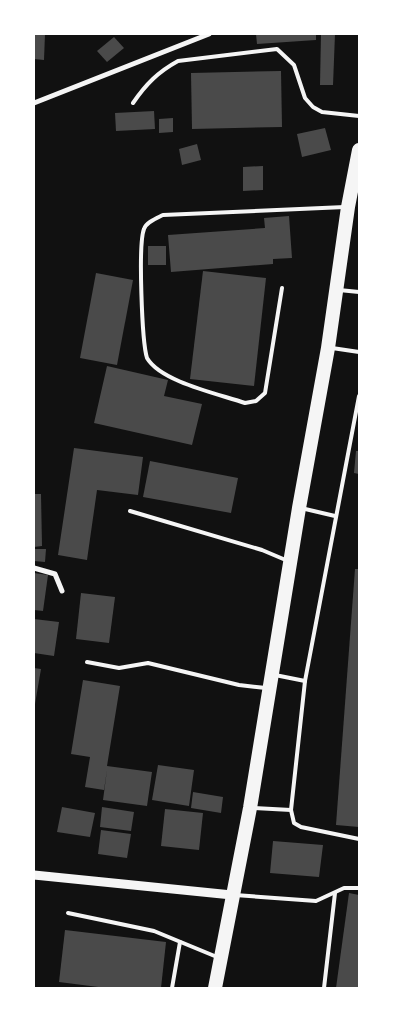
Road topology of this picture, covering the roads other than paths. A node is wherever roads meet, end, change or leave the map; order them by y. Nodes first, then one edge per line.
1 (209, 34) edge
2 (34, 103) edge
3 (133, 103) dead end
4 (359, 116) edge
5 (359, 150) edge
6 (351, 207) junction
7 (282, 288) dead end
8 (336, 290) junction
9 (359, 292) edge
10 (328, 348) junction
11 (359, 352) edge
12 (359, 396) edge
13 (299, 508) junction
14 (130, 511) dead end
15 (335, 516) junction
16 (290, 562) junction
17 (34, 568) edge
18 (62, 591) dead end
19 (87, 662) dead end
20 (272, 674) junction
21 (305, 681) junction
22 (268, 689) junction
23 (250, 808) junction
24 (291, 810) junction
25 (359, 839) edge
26 (34, 875) edge
27 (359, 888) edge
28 (335, 893) junction
29 (232, 895) junction
30 (68, 913) dead end
31 (180, 942) junction
32 (220, 958) junction
33 (172, 988) edge
34 (215, 988) edge
35 (324, 988) edge

1 - 2 street
3 - 4 lane
5 - 6 highway
6 - 7 lane
6 - 8 highway
8 - 9 lane
8 - 10 highway
10 - 11 lane
10 - 13 highway
12 - 15 lane
13 - 15 lane
13 - 16 highway
14 - 16 lane
15 - 21 lane
16 - 20 highway
17 - 18 street
19 - 22 lane
20 - 21 lane
20 - 22 highway
21 - 24 lane
22 - 23 highway
23 - 24 lane
23 - 29 highway
24 - 25 lane
26 - 29 street
27 - 28 lane
28 - 29 lane
28 - 35 lane
29 - 32 highway
30 - 31 lane
31 - 32 lane
31 - 33 lane
32 - 34 highway

